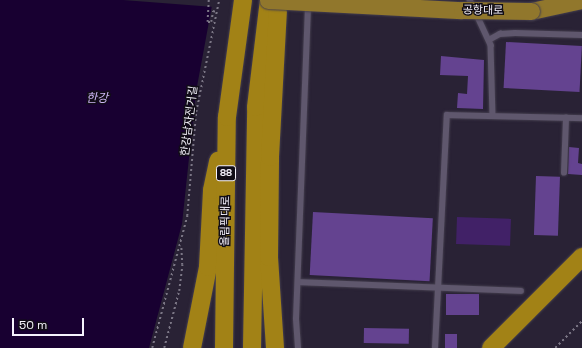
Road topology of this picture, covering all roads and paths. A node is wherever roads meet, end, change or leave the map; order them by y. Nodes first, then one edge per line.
1 (209, 0) edge
2 (219, 0) edge
3 (243, 0) edge
4 (268, 0) edge
5 (278, 0) edge
6 (308, 0) edge
7 (470, 0) edge
8 (582, 0) edge
9 (531, 11) junction
10 (582, 11) edge
11 (216, 12) junction
12 (582, 35) edge
13 (489, 40) junction
14 (493, 115) junction
15 (227, 117) junction
16 (566, 118) junction
17 (582, 118) edge
18 (564, 173) dead end
19 (181, 246) junction
20 (582, 257) edge
21 (269, 258) junction
22 (299, 282) junction
23 (437, 288) junction
24 (521, 290) dead end
25 (582, 321) edge
26 (152, 348) edge
27 (164, 348) edge
28 (192, 348) edge
29 (224, 348) edge
30 (252, 348) edge
31 (269, 348) edge
32 (275, 348) edge
33 (298, 348) edge
34 (435, 348) edge
35 (491, 348) edge
36 (555, 348) edge

1 - 11 path
2 - 11 path, 한강남자전거길
3 - 15 highway, 올림픽대로 / 88
4 - 9 main road, 공항대로, bridge
4 - 30 highway
5 - 21 highway
6 - 22 lane
7 - 13 lane
8 - 9 main road
9 - 10 main road
11 - 19 path, 한강남자전거길
12 - 13 lane
13 - 14 lane
14 - 16 lane
14 - 23 lane
15 - 28 highway
15 - 29 highway, 올림픽대로 / 88
16 - 17 lane
16 - 18 lane
19 - 26 path, 한강남자전거길
19 - 27 path, 한강남자전거길
20 - 35 highway
21 - 31 highway
21 - 32 highway
22 - 23 lane
22 - 33 lane
23 - 24 lane
23 - 34 lane
25 - 36 path

